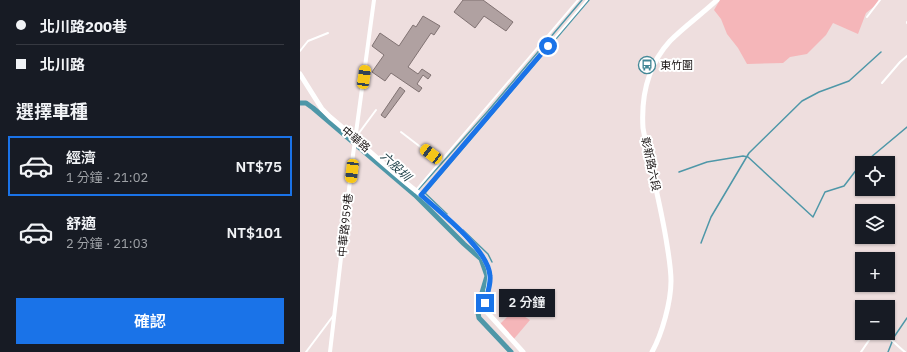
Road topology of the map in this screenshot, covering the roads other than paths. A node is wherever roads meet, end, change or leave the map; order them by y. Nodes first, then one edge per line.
1 (374, 0) edge
2 (578, 0) edge
3 (587, 0) edge
4 (717, 0) edge
5 (880, 0) edge
6 (867, 17) dead end
7 (328, 33) dead end
8 (300, 51) edge
9 (907, 56) edge
10 (300, 74) edge
11 (882, 83) dead end
12 (376, 110) dead end
13 (401, 132) dead end
14 (355, 138) junction
15 (440, 162) junction
16 (415, 190) junction
17 (421, 195) junction
18 (336, 312) junction
19 (869, 340) edge
20 (892, 340) edge
21 (306, 352) edge
22 (330, 352) edge
23 (523, 352) edge
24 (652, 352) edge
25 (861, 352) edge
26 (905, 352) edge

1 - 14 street, 中華路959巷
2 - 15 lane
3 - 17 lane
4 - 24 street, 彰新路六段
5 - 6 lane
7 - 8 lane
9 - 11 lane
10 - 14 street, 中華路
12 - 14 lane
13 - 15 lane
14 - 16 street, 中華路
14 - 18 street, 中華路959巷
15 - 16 lane
16 - 17 street, 中華路
17 - 23 street, 中華路
18 - 21 lane
18 - 22 street, 中華路959巷
19 - 25 lane
20 - 26 lane

